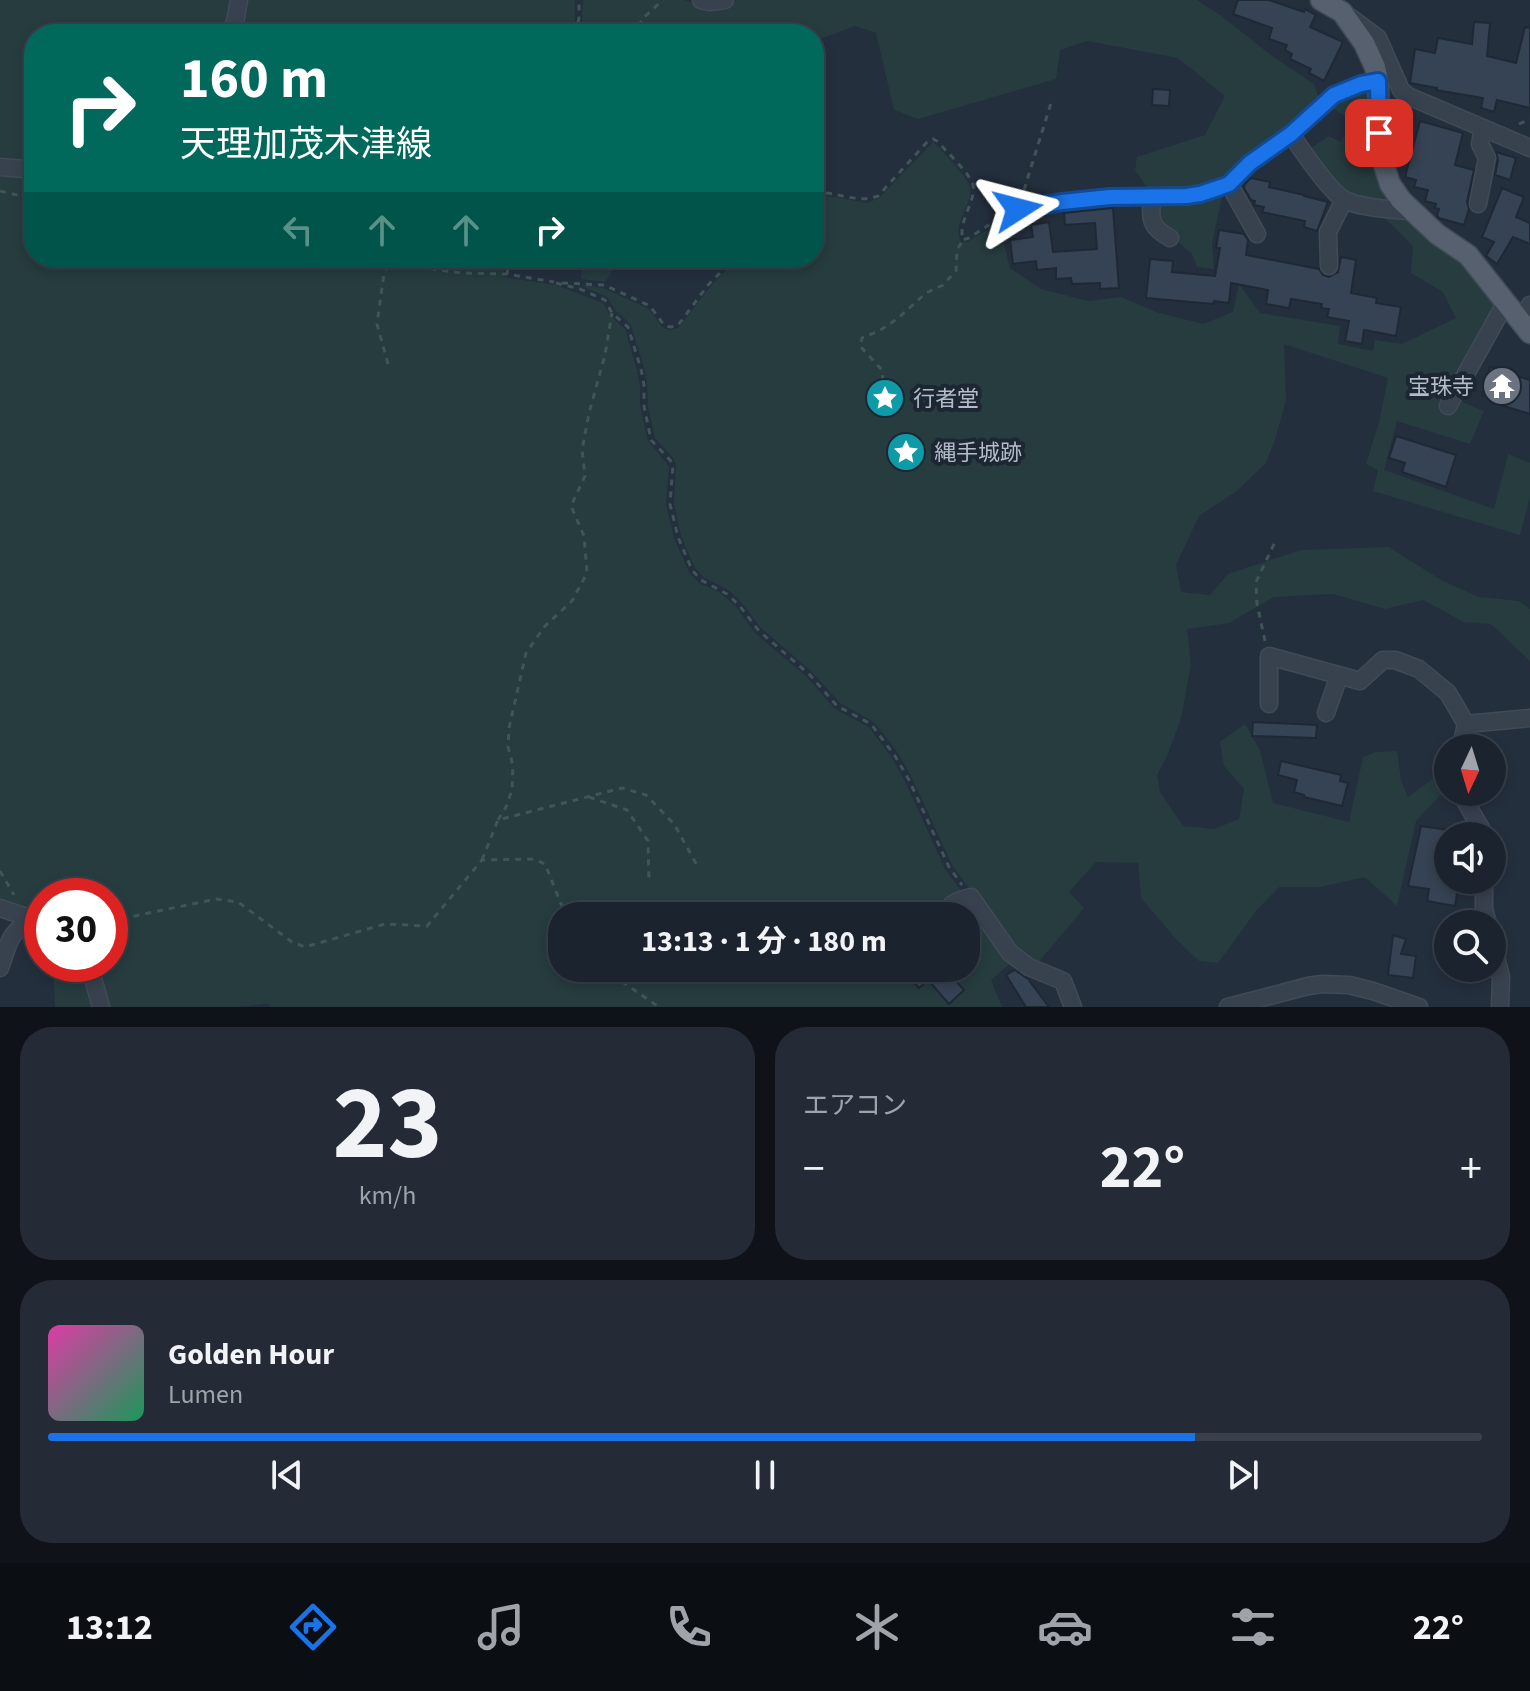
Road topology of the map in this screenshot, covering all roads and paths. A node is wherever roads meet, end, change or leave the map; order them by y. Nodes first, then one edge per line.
1 (239, 0) edge
2 (579, 0) edge
3 (663, 0) edge
4 (701, 0) edge
5 (725, 0) edge
6 (1321, 0) edge
7 (1342, 12) junction
8 (234, 24) edge
9 (578, 24) edge
10 (640, 24) edge
11 (1378, 81) junction
12 (1051, 103) dead end
13 (1483, 128) junction
14 (1291, 134) junction
15 (1530, 148) edge
16 (0, 167) edge
17 (24, 169) edge
18 (1229, 184) junction
19 (0, 191) edge
20 (824, 192) edge
21 (24, 197) edge
22 (1152, 198) junction
23 (1344, 200) junction
24 (1478, 204) dead end
25 (1018, 209) junction
26 (1413, 211) junction
27 (1257, 234) dead end
28 (1170, 238) dead end
29 (963, 240) junction
30 (1329, 266) dead end
31 (387, 268) edge
32 (426, 268) edge
33 (508, 268) edge
34 (725, 268) edge
35 (507, 274) junction
36 (556, 283) junction
37 (1506, 302) junction
38 (612, 313) junction
39 (1527, 320) edge
40 (388, 364) dead end
41 (884, 393) dead end
42 (1448, 406) dead end
43 (1275, 542) dead end
44 (1269, 656) junction
45 (1339, 676) junction
46 (1269, 704) dead end
47 (1326, 713) dead end
48 (1530, 718) edge
49 (1466, 724) junction
50 (1464, 734) edge
51 (585, 796) junction
52 (498, 820) junction
53 (482, 860) junction
54 (698, 867) dead end
55 (0, 871) edge
56 (649, 881) dead end
57 (971, 897) junction
58 (15, 898) dead end
59 (560, 902) edge
60 (954, 902) edge
61 (0, 908) edge
62 (128, 917) edge
63 (24, 918) edge
64 (24, 924) edge
65 (24, 927) edge
66 (0, 928) edge
67 (0, 968) edge
68 (94, 982) edge
69 (622, 982) edge
70 (1501, 982) edge
71 (101, 1007) edge
72 (659, 1007) edge
73 (1073, 1007) edge
74 (1228, 1007) edge
75 (1419, 1007) edge
76 (1500, 1007) edge

1 - 8 street
2 - 9 path
3 - 10 path
4 - 5 street
6 - 7 main road
7 - 11 main road
7 - 13 street
11 - 14 street
11 - 26 main road
12 - 25 path
13 - 15 street
13 - 24 street
14 - 18 street
14 - 23 street
16 - 17 street
18 - 22 street
18 - 27 street
19 - 21 path
20 - 29 path
22 - 25 street
22 - 28 street
23 - 26 street
23 - 30 street
25 - 29 path
26 - 37 main road
29 - 41 path
31 - 40 path
32 - 35 path
33 - 35 path
34 - 36 path
35 - 36 path
36 - 38 path
37 - 39 main road
37 - 42 street
38 - 52 path
38 - 57 path
43 - 44 path
44 - 45 street
44 - 46 street
45 - 47 street
45 - 49 street
48 - 49 street
49 - 50 street
51 - 52 path
51 - 54 path
51 - 56 path
52 - 53 path
53 - 59 path
53 - 62 path
55 - 58 path
57 - 60 street
57 - 73 street
61 - 63 street
64 - 66 street
65 - 67 street
68 - 71 street
69 - 72 path
70 - 76 street
74 - 75 street

